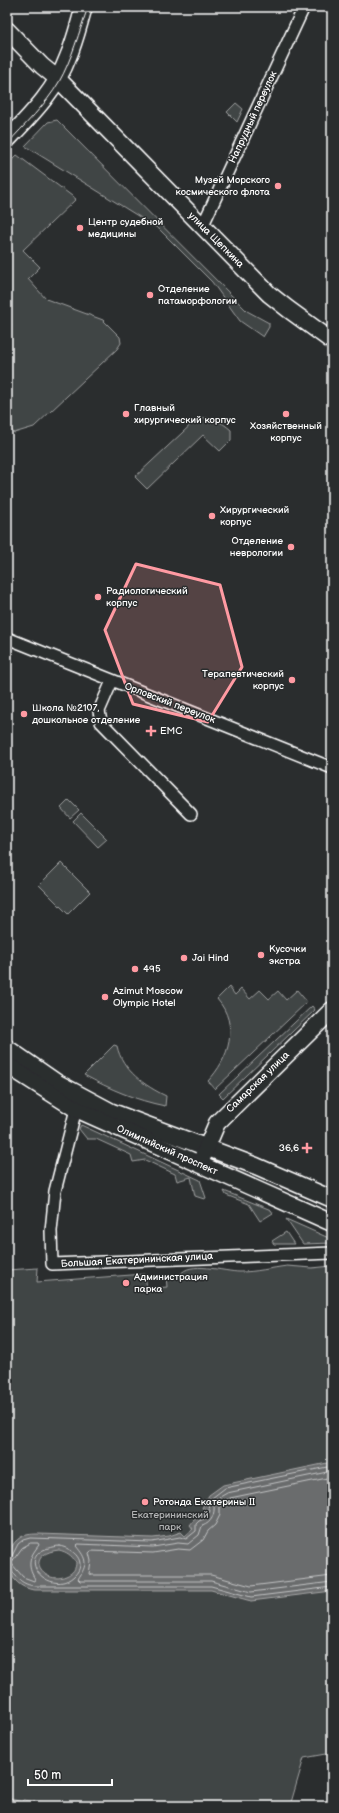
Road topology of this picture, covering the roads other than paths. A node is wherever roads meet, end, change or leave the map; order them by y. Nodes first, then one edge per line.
1 (84, 7) edge
2 (304, 7) edge
3 (7, 30) edge
4 (58, 78) junction
5 (7, 140) edge
6 (202, 226) junction
7 (332, 341) edge
8 (7, 638) edge
9 (112, 681) junction
10 (332, 768) edge
11 (191, 814) dead end
12 (332, 1010) edge
13 (7, 1048) edge
14 (7, 1065) edge
15 (76, 1108) junction
16 (206, 1146) junction
17 (200, 1165) junction
18 (332, 1199) edge
19 (332, 1223) edge
20 (332, 1252) edge

1 - 4 street
2 - 6 street, Напрудный переулок
3 - 4 street, улица Щепкина
4 - 5 street
4 - 6 street, улица Щепкина
6 - 7 street, улица Щепкина
8 - 9 street, Орловский переулок
9 - 10 street, Орловский переулок
9 - 11 street
12 - 16 street, Самарская улица
13 - 16 street, Олимпийский проспект
14 - 15 street, Олимпийский проспект
15 - 17 street, Олимпийский проспект
15 - 20 street, Большая Екатерининская улица
16 - 17 street, Самарская улица
16 - 18 street, Олимпийский проспект
17 - 19 street, Олимпийский проспект

